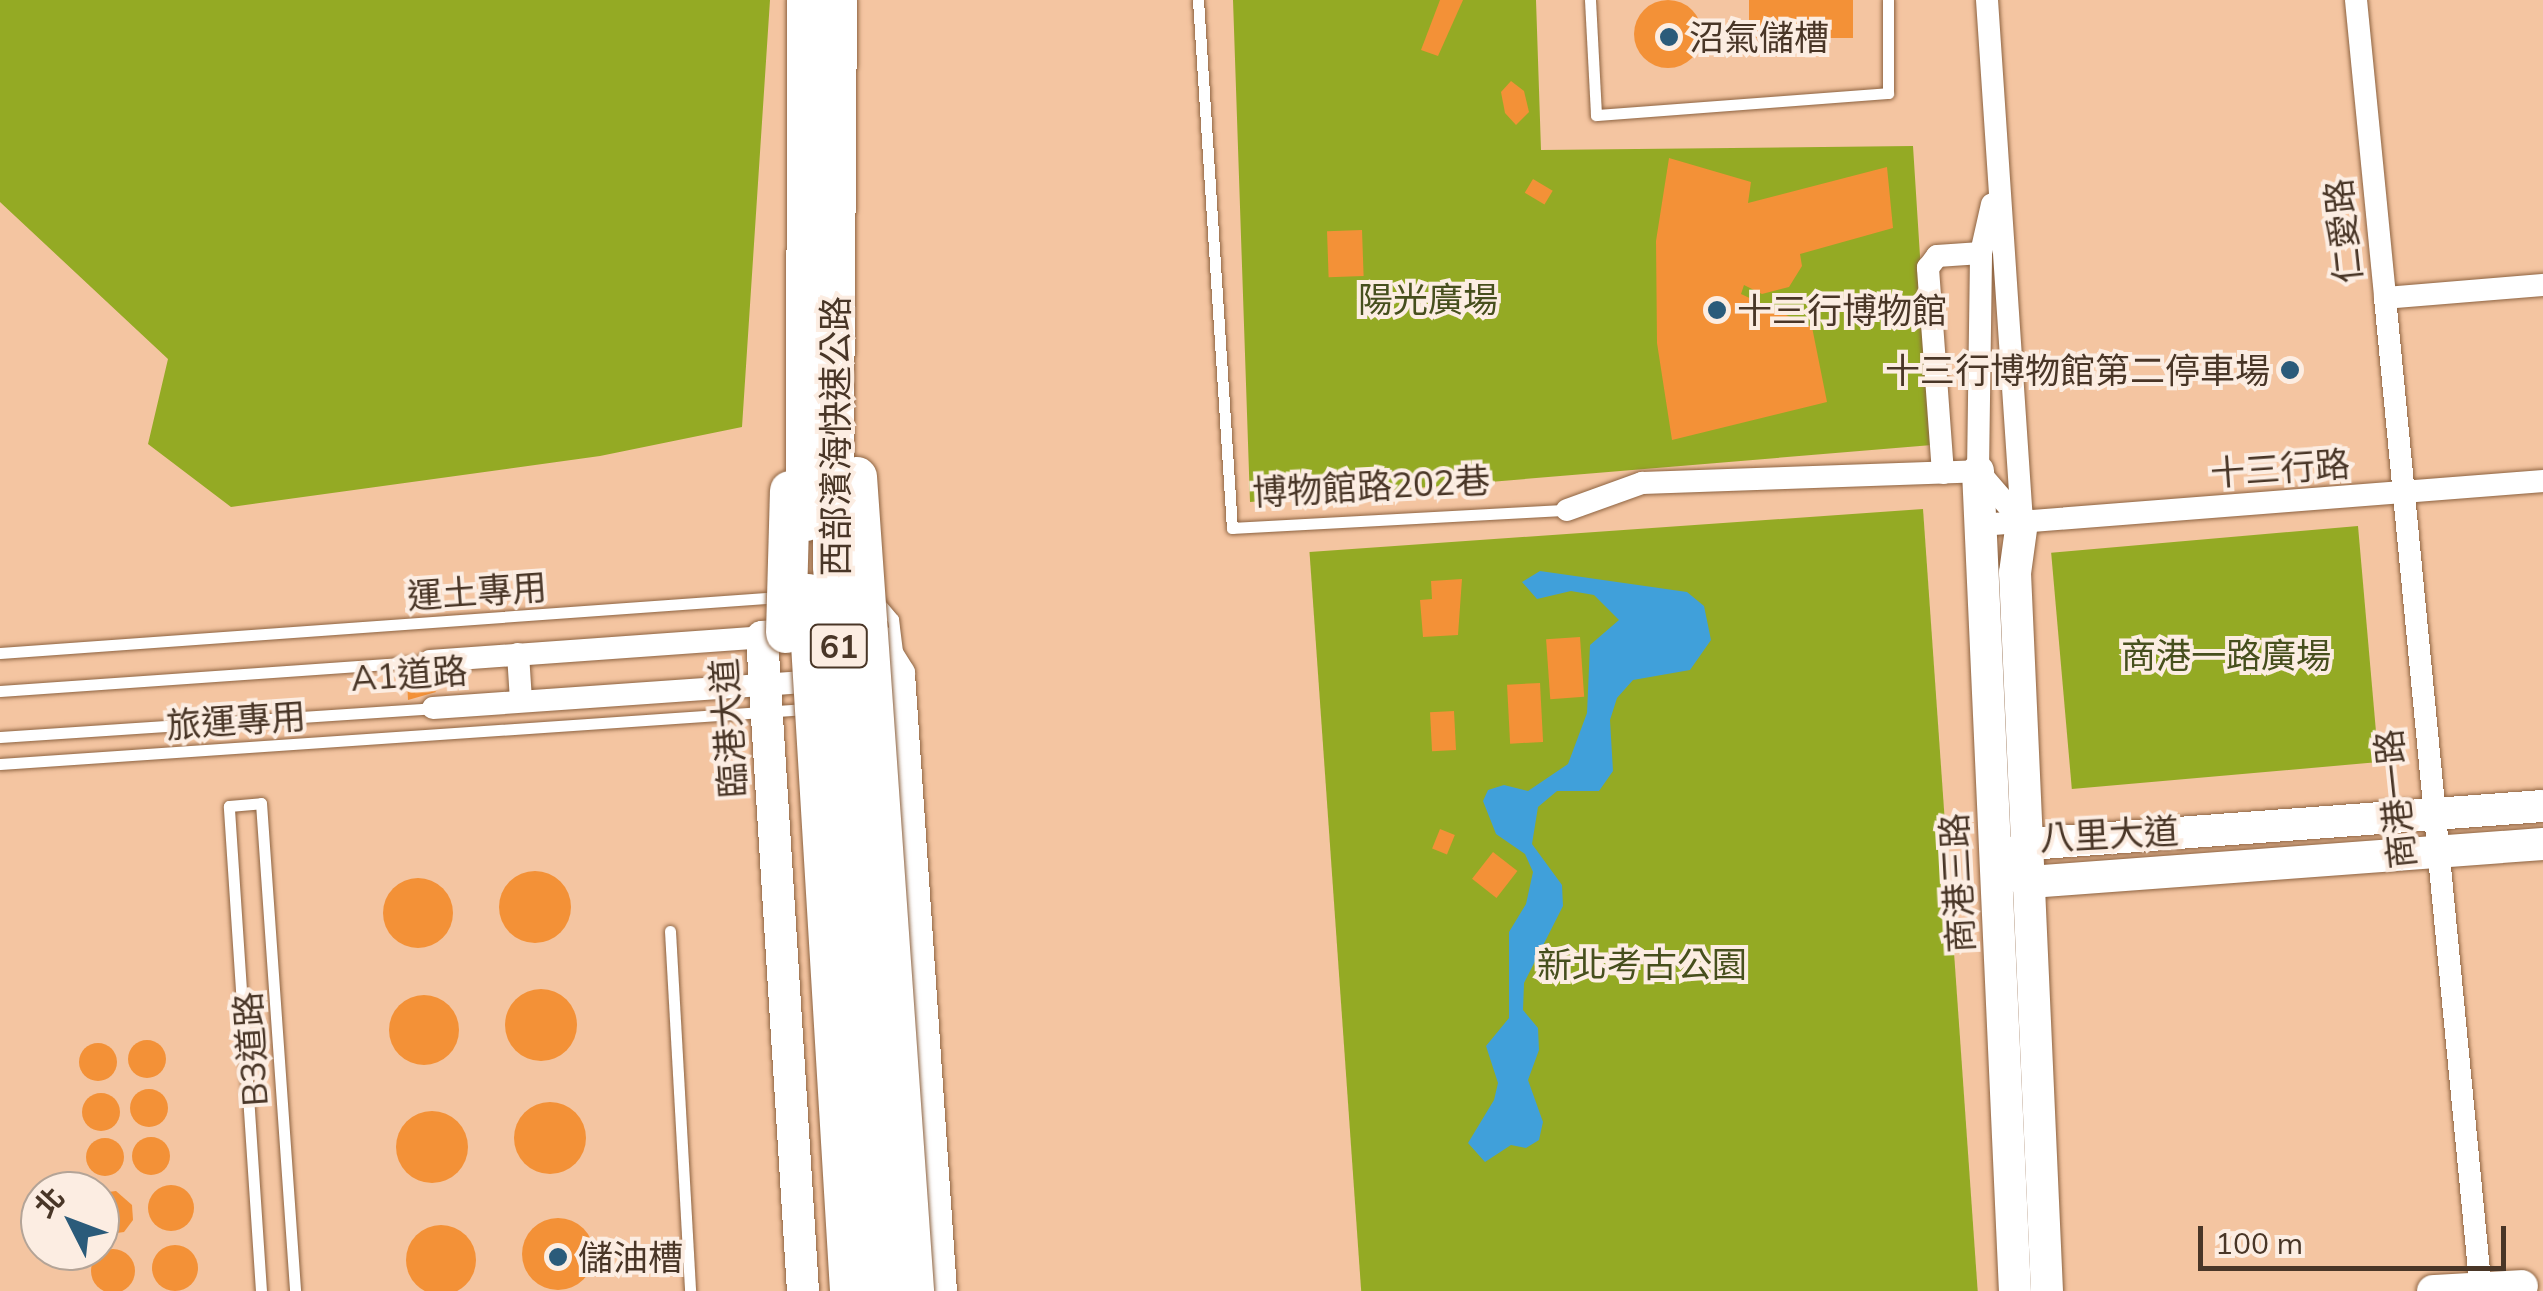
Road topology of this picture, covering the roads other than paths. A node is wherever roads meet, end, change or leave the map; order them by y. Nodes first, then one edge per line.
1 (807, 0) edge
2 (837, 0) edge
3 (1198, 0) edge
4 (1590, 0) edge
5 (1888, 0) edge
6 (1987, 0) edge
7 (2356, 0) edge
8 (1998, 181) junction
9 (819, 218) junction
10 (1981, 253) junction
11 (2543, 284) edge
12 (2385, 298) junction
13 (1978, 472) junction
14 (1944, 473) junction
15 (2543, 481) edge
16 (2400, 494) junction
17 (1566, 510) joint
18 (2022, 522) junction
19 (1980, 525) junction
20 (825, 632) junction
21 (762, 637) junction
22 (0, 652) edge
23 (518, 654) junction
24 (430, 660) joint
25 (899, 674) junction
26 (0, 691) edge
27 (766, 698) junction
28 (827, 699) junction
29 (521, 701) junction
30 (433, 708) joint
31 (0, 737) edge
32 (0, 764) edge
33 (2543, 806) edge
34 (2430, 813) junction
35 (2029, 844) junction
36 (2543, 844) edge
37 (2436, 851) junction
38 (1996, 866) junction
39 (2030, 882) junction
40 (670, 931) dead end
41 (2522, 1286) dead end
42 (2481, 1290) edge
43 (261, 1291) edge
44 (295, 1291) edge
45 (690, 1291) edge
46 (803, 1291) edge
47 (827, 1291) edge
48 (850, 1291) edge
49 (860, 1291) edge
50 (873, 1291) edge
51 (884, 1291) edge
52 (914, 1291) edge
53 (941, 1291) edge
54 (2015, 1291) edge
55 (2047, 1291) edge
56 (2434, 1291) edge

1 - 9 highway, 西部濱海快速公路 / 61, bridge
2 - 9 highway, 西部濱海快速公路 / 61, bridge
3 - 17 lane, 博物館路202巷
4 - 5 lane
6 - 8 street
7 - 12 street, 仁愛路
8 - 10 street
8 - 18 street
9 - 47 highway, bridge
9 - 48 highway, 西部濱海快速公路 / 61, bridge
9 - 51 highway, 西部濱海快速公路 / 61, bridge
9 - 52 highway, bridge
10 - 13 street
10 - 14 street
11 - 12 street, 仁愛路
12 - 16 street, 商港一路
13 - 14 street, 博物館路202巷
13 - 18 street
13 - 19 street, 商港三路
14 - 17 street, 博物館路202巷
15 - 16 street, 十三行路
16 - 18 street, 十三行路
16 - 34 street, 商港一路
18 - 19 street, 十三行路
18 - 35 street, 商港三路
19 - 38 street, 商港三路
20 - 21 street, 臨港大道
20 - 25 street, 臨港大道
20 - 28 street
21 - 23 street, A1道路
21 - 27 street, 臨港大道
22 - 25 lane, 運土專用
23 - 24 street, A1道路
23 - 29 street
24 - 26 lane, A1道路
25 - 53 street
27 - 28 street, A1道路
27 - 29 street, A1道路
27 - 32 lane, 旅運專用
27 - 46 street, 臨港大道
28 - 49 street
28 - 50 street
29 - 30 street, A1道路
30 - 31 lane, A1道路
33 - 34 street, 八里大道
34 - 35 street, 八里大道
34 - 37 street, 商港一路
35 - 38 street, 八里大道
35 - 39 street, 商港三路
36 - 37 street, 八里大道
37 - 39 street, 八里大道
37 - 42 street, 商港一路
38 - 39 street, 八里大道
38 - 54 street, 商港三路
39 - 55 street, 商港三路
40 - 45 lane
41 - 42 street
42 - 56 street
43 - 44 lane, B3道路

